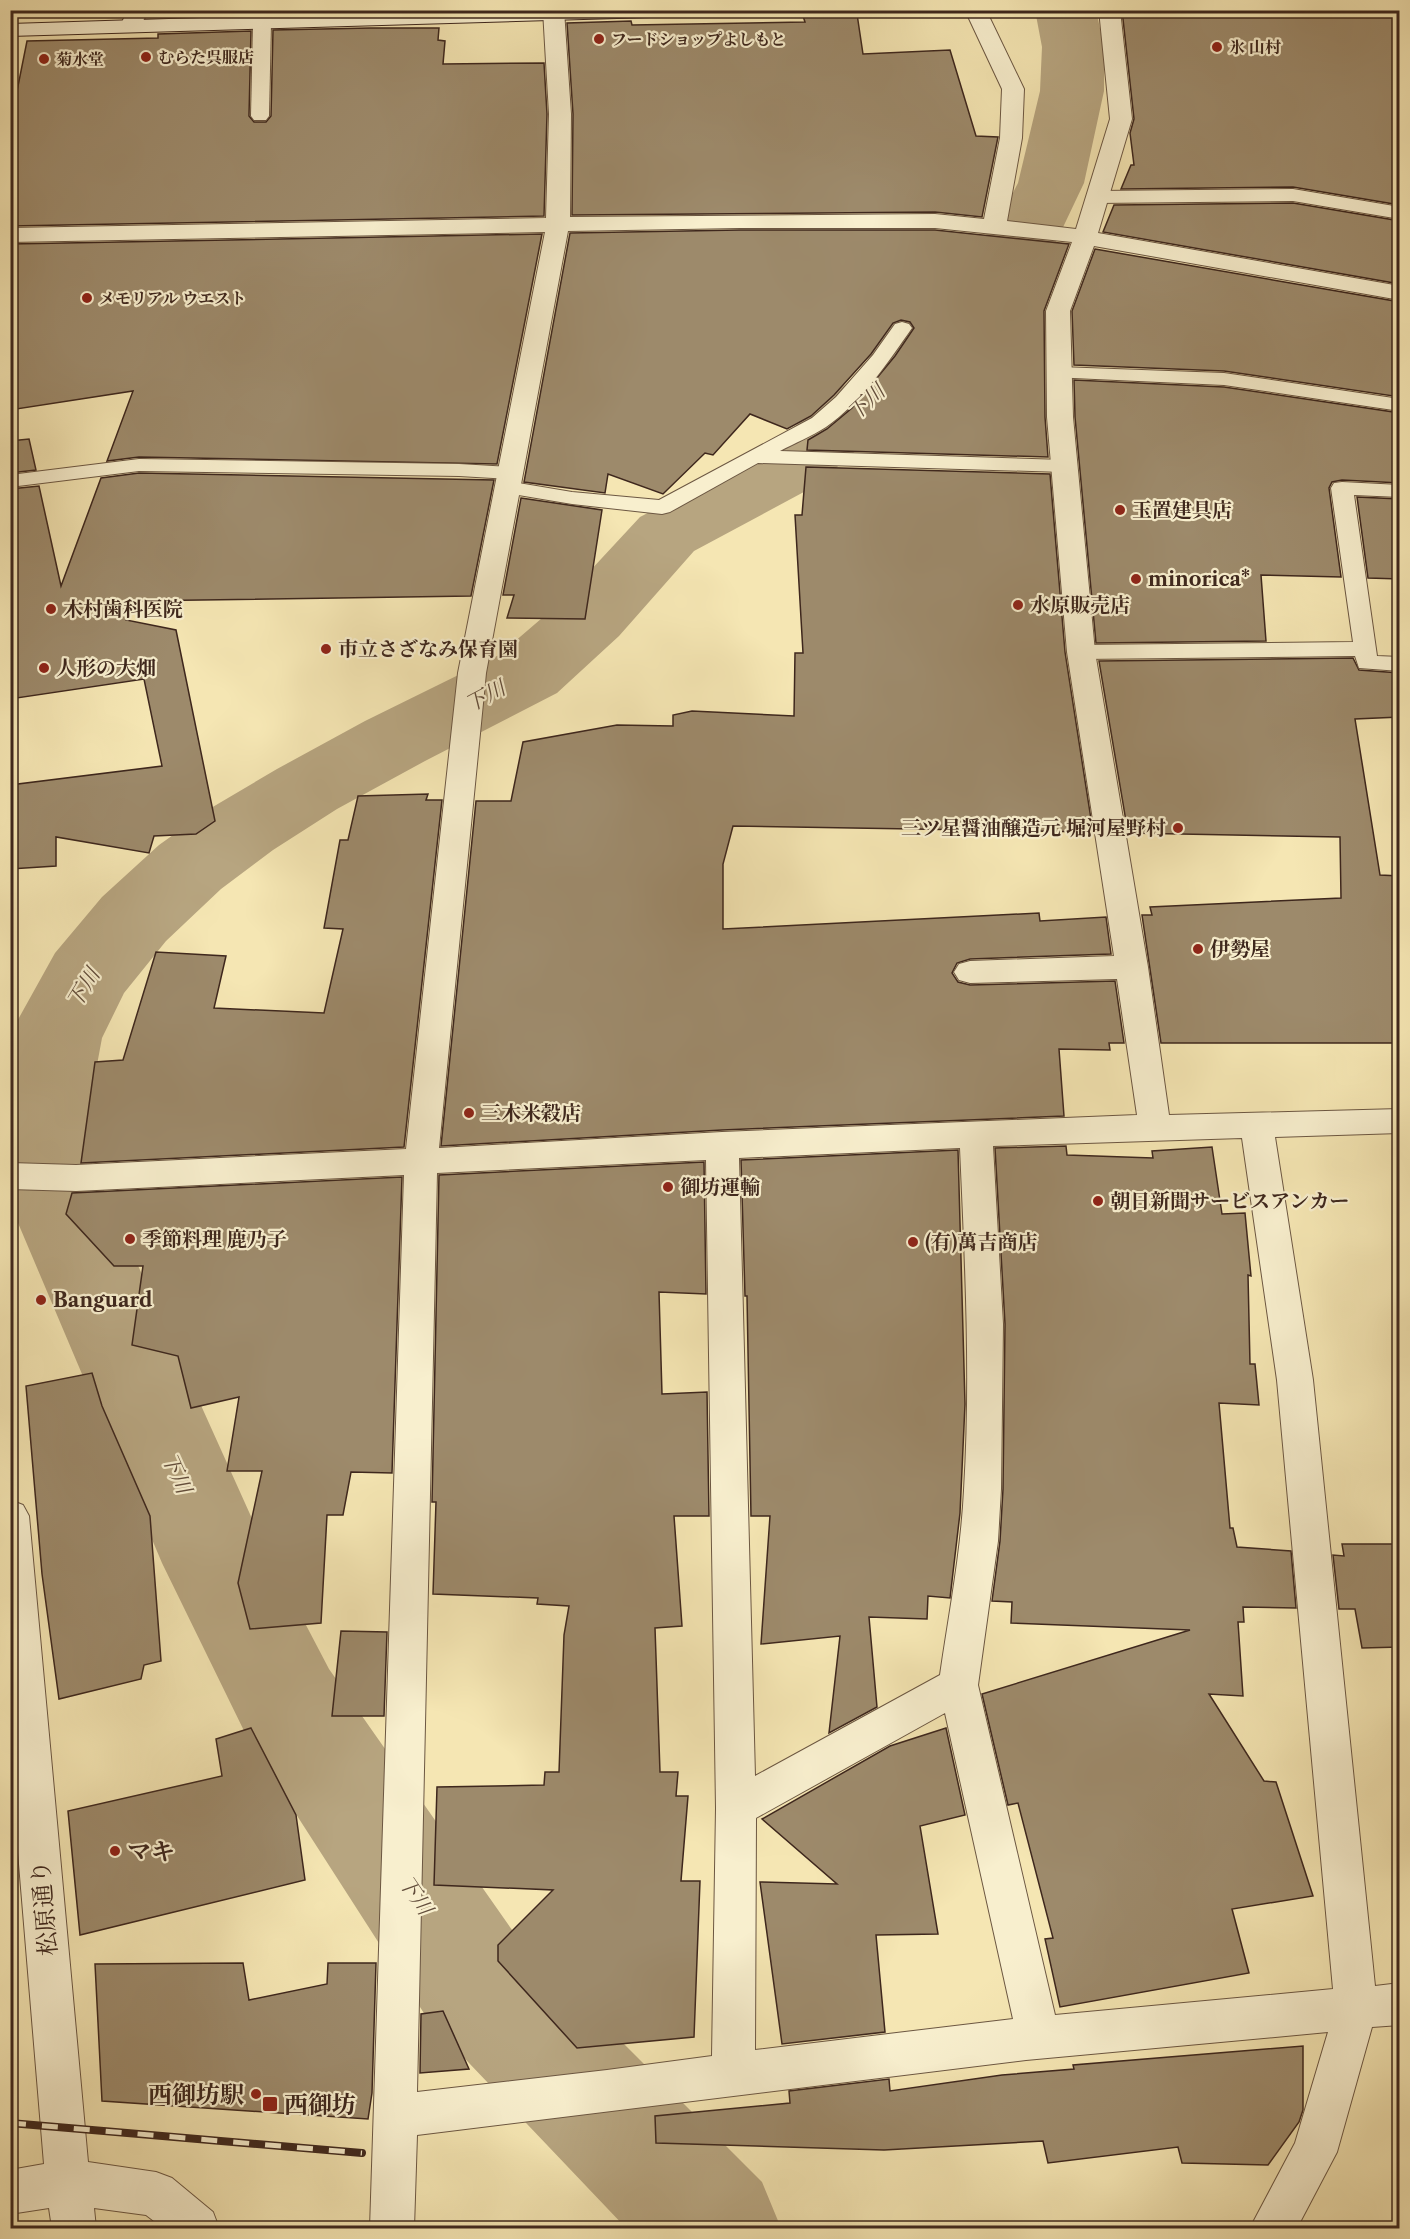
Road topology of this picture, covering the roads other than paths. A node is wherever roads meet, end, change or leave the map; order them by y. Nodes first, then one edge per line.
1 (684, 10) edge
2 (975, 10) edge
3 (1109, 10) edge
4 (553, 13) edge
5 (135, 18) edge
6 (262, 23) junction
7 (10, 30) edge
8 (260, 117) dead end
9 (1097, 197) junction
10 (1400, 213) edge
11 (558, 224) junction
12 (994, 225) junction
13 (10, 235) edge
14 (1085, 238) junction
15 (1400, 293) edge
16 (902, 328) dead end
17 (1059, 373) junction
18 (1400, 405) edge
19 (763, 458) junction
20 (1064, 466) junction
21 (508, 480) junction
22 (10, 481) edge
23 (1400, 491) edge
24 (1365, 649) junction
25 (1081, 652) junction
26 (1400, 664) edge
27 (1132, 967) junction
28 (970, 972) dead end
29 (1400, 1121) edge
30 (1257, 1126) junction
31 (1155, 1129) junction
32 (976, 1135) junction
33 (722, 1145) junction
34 (421, 1161) junction
35 (10, 1176) edge
36 (10, 1516) edge
37 (958, 1685) junction
38 (736, 1808) junction
39 (1400, 2004) edge
40 (1356, 2009) junction
41 (1039, 2038) junction
42 (733, 2074) junction
43 (395, 2116) junction
44 (70, 2182) junction
45 (10, 2192) edge
46 (74, 2229) edge
47 (197, 2229) edge
48 (392, 2229) edge
49 (1272, 2229) edge

1 - 4 street
2 - 12 street
3 - 9 street
4 - 6 street
4 - 11 street
5 - 6 street
5 - 7 street
6 - 8 lane
9 - 10 lane
9 - 14 street
11 - 12 street
11 - 13 street
11 - 21 street
12 - 14 street
14 - 15 street
14 - 17 street
16 - 19 lane
17 - 18 lane
17 - 20 street
19 - 20 lane
19 - 21 lane
20 - 25 street
21 - 22 lane
21 - 34 street
23 - 24 lane
24 - 25 lane
24 - 26 lane
25 - 27 street
27 - 28 street
27 - 31 street
29 - 30 street
30 - 31 street
30 - 40 street
31 - 32 street
32 - 33 street
32 - 37 street
33 - 34 street
33 - 38 street
34 - 35 street
34 - 43 street
36 - 44 street, 松原通り
37 - 38 street
37 - 41 street
38 - 42 street
39 - 40 street
40 - 41 street
40 - 49 street
41 - 42 street
42 - 43 street
43 - 48 street
44 - 45 street
44 - 46 street, 松原通り
44 - 47 street

